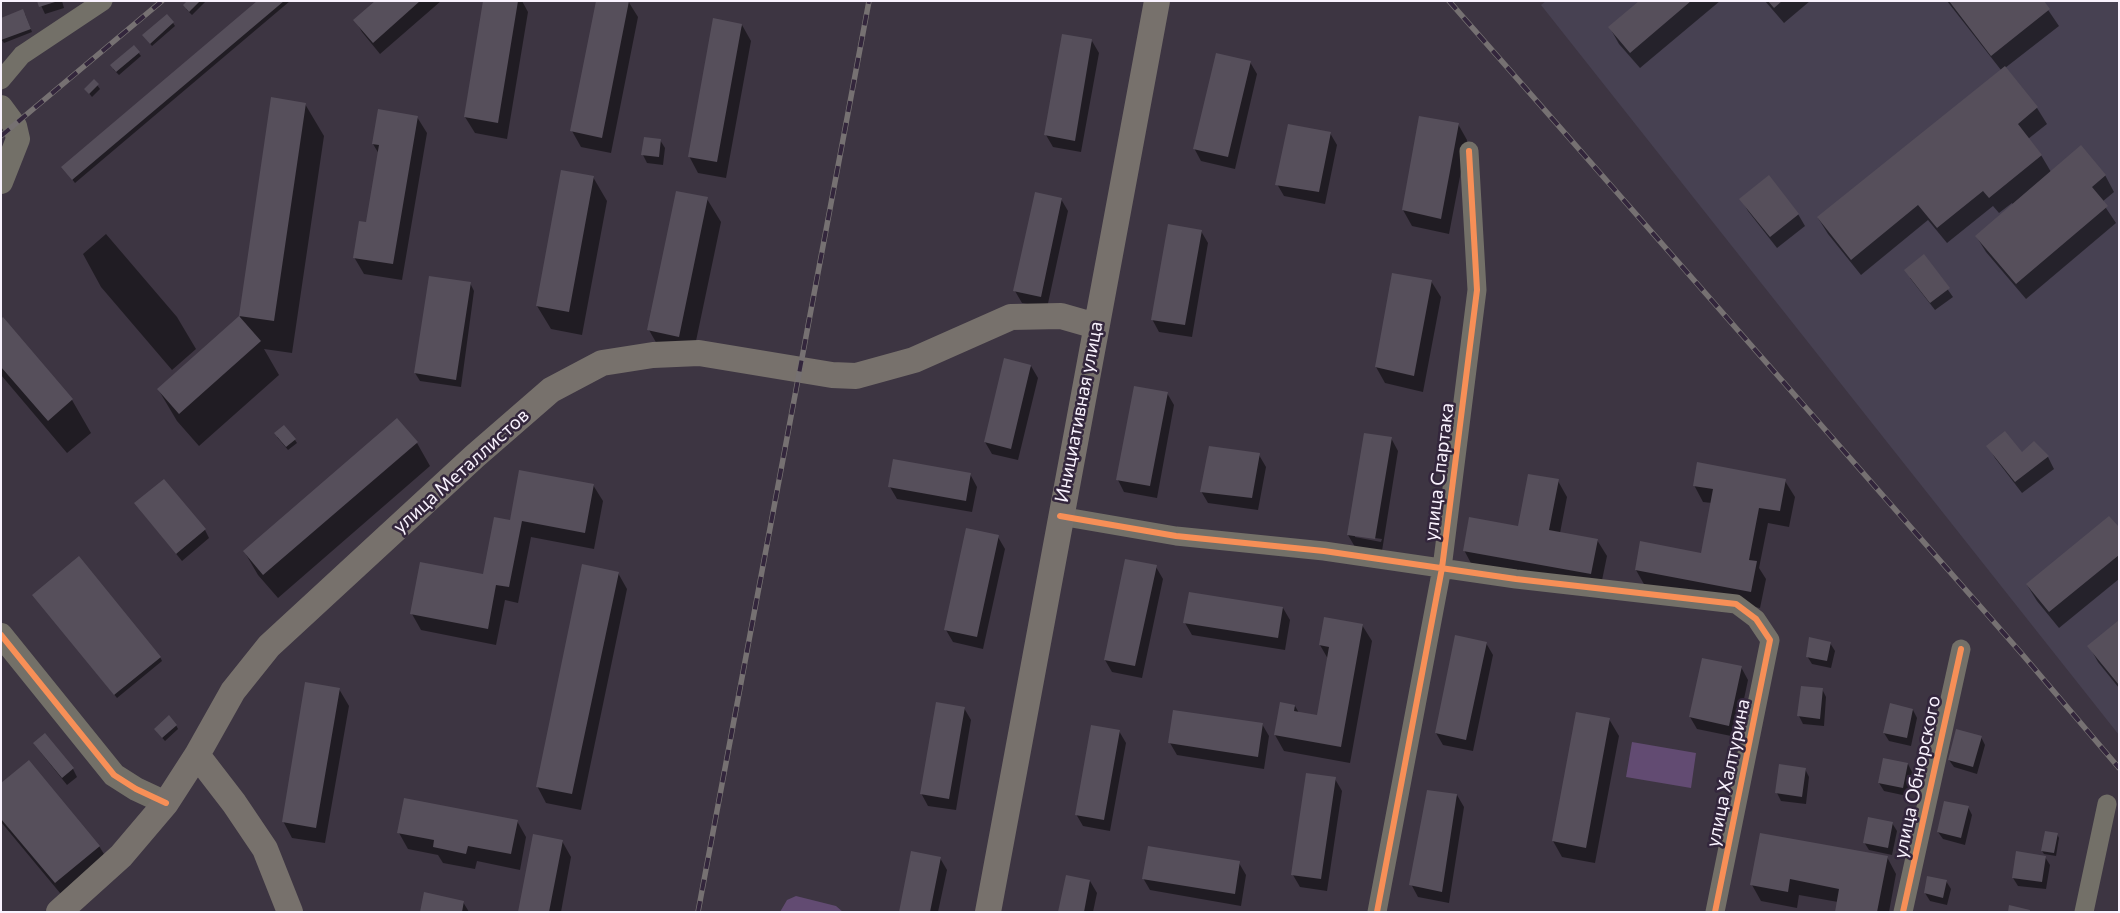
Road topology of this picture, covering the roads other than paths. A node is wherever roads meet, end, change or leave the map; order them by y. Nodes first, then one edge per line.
1 (103, 1) edge
2 (1157, 1) edge
3 (1, 80) edge
4 (1, 107) edge
5 (1469, 151) dead end
6 (1, 182) edge
7 (1096, 326) junction
8 (1060, 516) junction
9 (1442, 568) junction
10 (1, 635) edge
11 (1961, 649) dead end
12 (196, 755) junction
13 (166, 803) junction
14 (2107, 804) dead end
15 (59, 912) edge
16 (290, 912) edge
17 (988, 912) edge
18 (1376, 912) edge
19 (1715, 912) edge
20 (1903, 912) edge
21 (2084, 912) edge

1 - 3 street
2 - 7 main road, Инициативная улица
4 - 6 street
5 - 9 street, улица Спартака
7 - 8 main road, Инициативная улица
7 - 12 main road, улица Металлистов
8 - 9 street
8 - 17 main road, Инициативная улица
9 - 18 street, улица Спартака
9 - 19 street, улица Халтурина
10 - 13 street
11 - 20 street, улица Обнорского
12 - 13 main road, улица Металлистов
12 - 16 main road
13 - 15 main road, улица Металлистов
14 - 21 street

